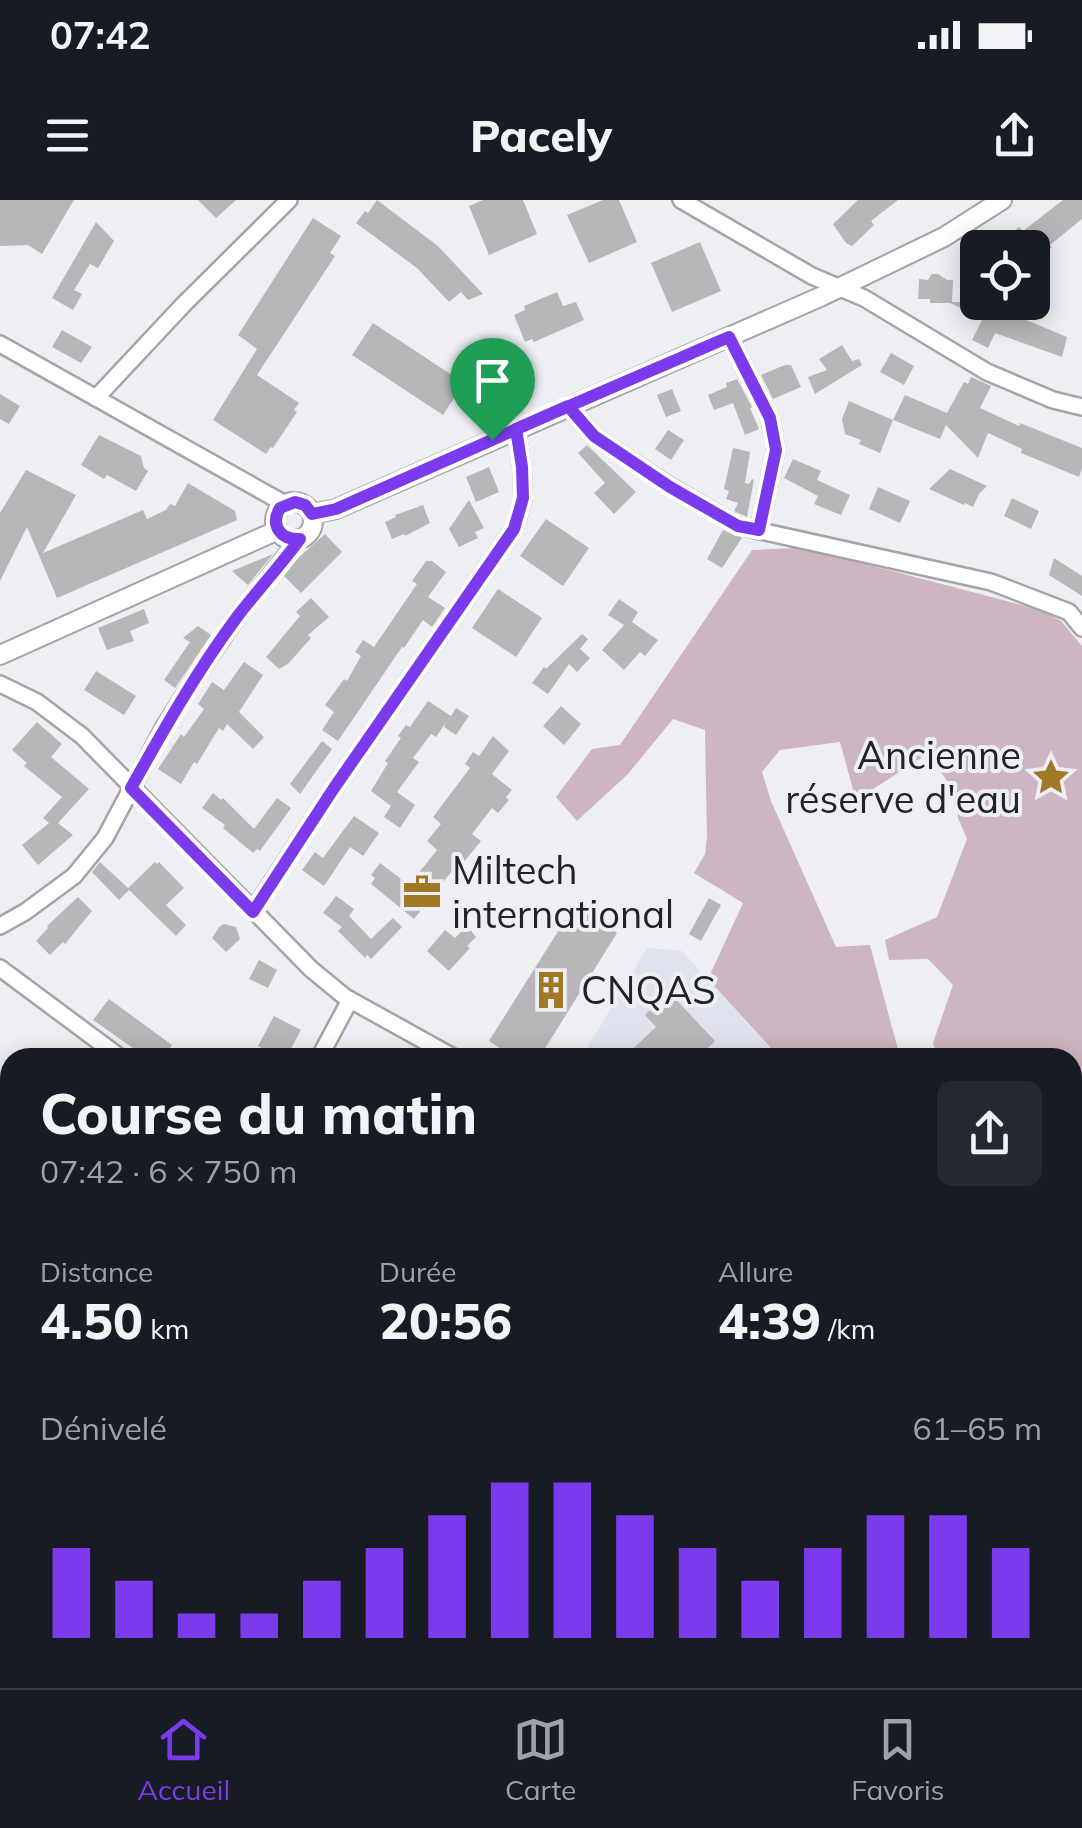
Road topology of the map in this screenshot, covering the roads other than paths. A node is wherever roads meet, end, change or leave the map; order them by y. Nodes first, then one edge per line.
1 (289, 200) edge
2 (681, 200) edge
3 (1002, 200) edge
4 (838, 288) junction
5 (729, 337) junction
6 (0, 344) edge
7 (96, 398) junction
8 (568, 406) junction
9 (1082, 407) edge
10 (516, 429) junction
11 (284, 504) junction
12 (312, 514) junction
13 (278, 530) junction
14 (759, 530) junction
15 (300, 539) junction
16 (1082, 628) edge
17 (0, 654) edge
18 (0, 684) edge
19 (131, 788) junction
20 (253, 912) junction
21 (0, 926) edge
22 (0, 968) edge
23 (350, 1000) junction
24 (108, 1048) edge
25 (325, 1048) edge
26 (437, 1048) edge

1 - 7 street
2 - 4 street
3 - 4 street
4 - 5 street
4 - 9 street
5 - 8 street
5 - 14 street
6 - 7 street
7 - 11 street
8 - 10 street
8 - 14 street
10 - 12 street
10 - 20 street
11 - 12 street
11 - 13 street
12 - 15 street
13 - 15 street
13 - 17 street
14 - 16 street
15 - 19 street
18 - 19 street
19 - 20 street
19 - 21 street
20 - 23 street
22 - 24 street
23 - 25 street
23 - 26 street

